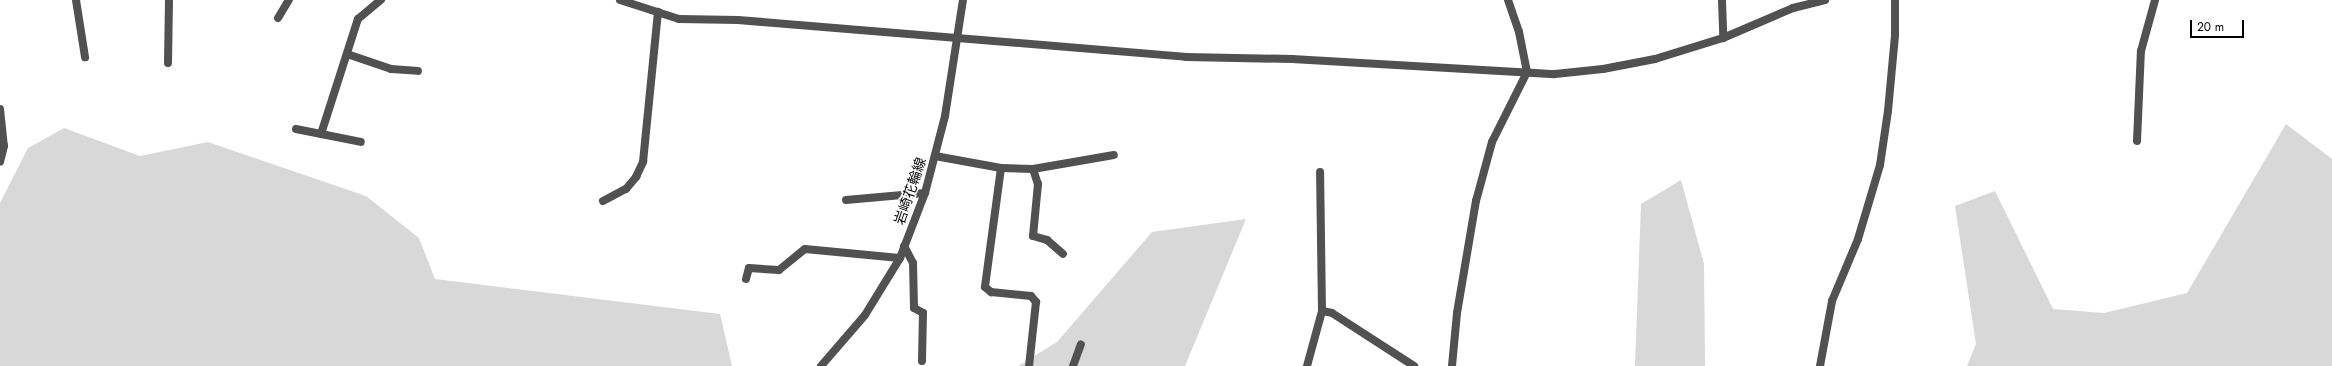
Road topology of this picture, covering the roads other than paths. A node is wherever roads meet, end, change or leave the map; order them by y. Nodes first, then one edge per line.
1 (76, 0) edge
2 (169, 0) edge
3 (289, 0) edge
4 (381, 0) edge
5 (620, 0) edge
6 (963, 0) edge
7 (1508, 0) edge
8 (1722, 0) edge
9 (1825, 0) edge
10 (1895, 0) edge
11 (2155, 0) edge
12 (658, 12) junction
13 (278, 18) dead end
14 (957, 37) junction
15 (1723, 38) junction
16 (347, 54) junction
17 (86, 57) dead end
18 (168, 63) dead end
19 (418, 71) dead end
20 (1527, 72) junction
21 (0, 109) edge
22 (296, 129) dead end
23 (321, 134) junction
24 (2137, 141) dead end
25 (361, 142) dead end
26 (1114, 155) dead end
27 (936, 156) junction
28 (0, 162) edge
29 (1001, 168) junction
30 (1034, 169) junction
31 (1320, 172) dead end
32 (925, 193) junction
33 (846, 200) dead end
34 (603, 201) dead end
35 (904, 246) junction
36 (1063, 254) dead end
37 (900, 258) junction
38 (746, 279) dead end
39 (1322, 312) junction
40 (1081, 344) dead end
41 (922, 362) dead end
42 (822, 366) edge
43 (1029, 366) edge
44 (1073, 366) edge
45 (1307, 366) edge
46 (1414, 366) edge
47 (1452, 366) edge
48 (1820, 366) edge

1 - 17 street
2 - 18 street
3 - 13 street
4 - 16 street
5 - 12 street
6 - 14 street, 岩崎花輪線
7 - 20 street
8 - 15 street
9 - 15 street
10 - 48 street
11 - 24 street
12 - 14 street
12 - 34 street
14 - 20 street
14 - 27 street, 岩崎花輪線
15 - 20 street
16 - 19 street
16 - 23 street
20 - 47 street
21 - 28 street
22 - 23 street
23 - 25 street
26 - 30 street
27 - 29 street
27 - 32 street, 岩崎花輪線
29 - 30 street
29 - 43 street
30 - 36 street
31 - 39 street
32 - 33 street
32 - 35 street, 岩崎花輪線
35 - 37 street, 岩崎花輪線
35 - 41 street
37 - 38 street
37 - 42 street, 岩崎花輪線
39 - 45 street
39 - 46 street
40 - 44 street

